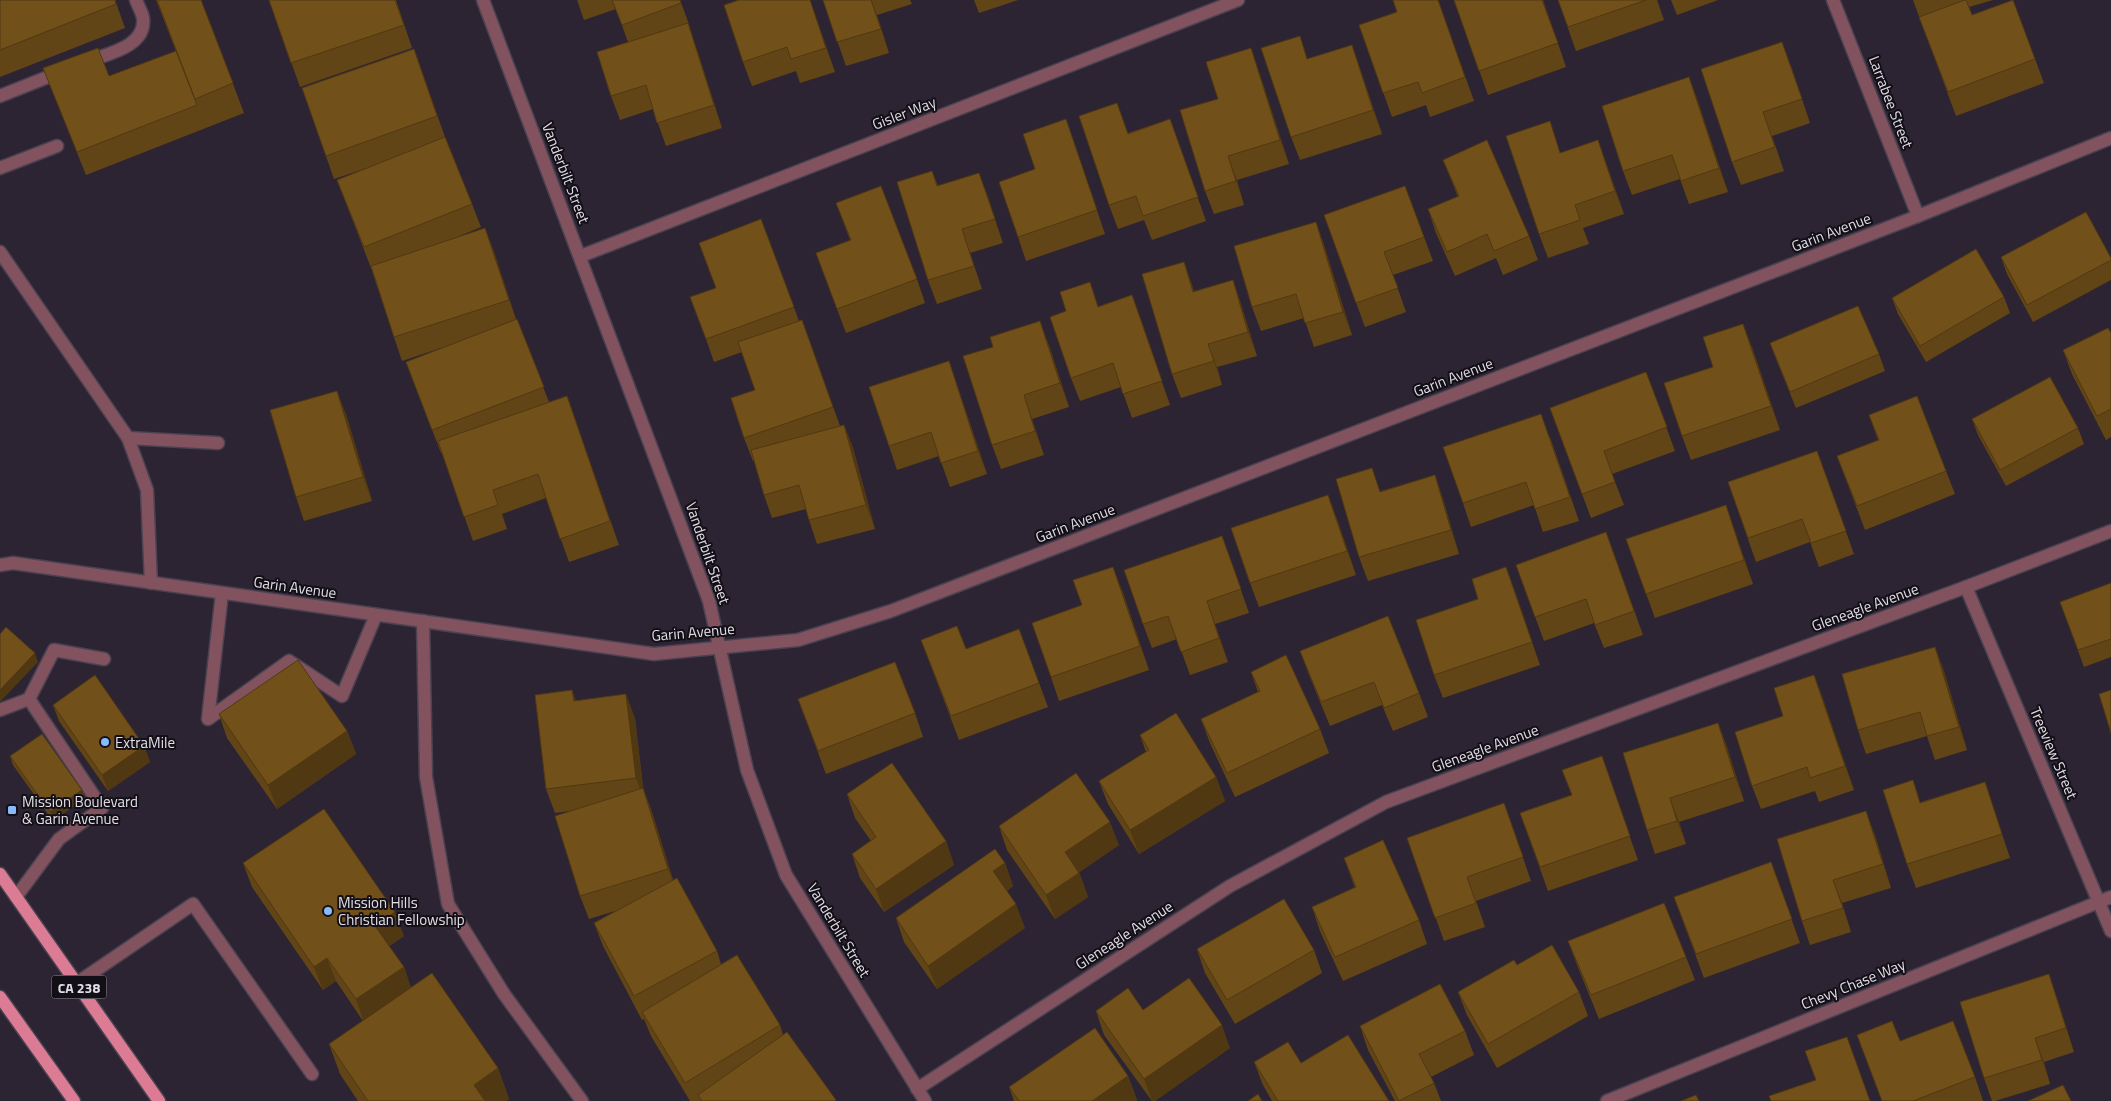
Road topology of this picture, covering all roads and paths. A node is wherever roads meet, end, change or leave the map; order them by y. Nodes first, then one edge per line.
1 (136, 0) edge
2 (483, 0) edge
3 (1238, 0) edge
4 (1834, 0) edge
5 (0, 96) edge
6 (2111, 138) edge
7 (57, 146) dead end
8 (0, 168) edge
9 (1918, 216) junction
10 (0, 252) edge
11 (581, 256) junction
12 (128, 438) junction
13 (218, 443) dead end
14 (2111, 531) edge
15 (0, 565) edge
16 (151, 583) junction
17 (1966, 588) junction
18 (222, 593) junction
19 (376, 615) junction
20 (423, 621) junction
21 (719, 647) junction
22 (104, 659) dead end
23 (29, 699) junction
24 (0, 710) edge
25 (0, 874) edge
26 (16, 897) junction
27 (2106, 899) edge
28 (2111, 931) edge
29 (77, 983) junction
30 (0, 996) edge
31 (312, 1074) dead end
32 (917, 1089) junction
33 (74, 1101) edge
34 (159, 1101) edge
35 (582, 1101) edge
36 (925, 1101) edge
37 (1607, 1101) edge

1 - 5 street
2 - 11 street, Vanderbilt Street
3 - 11 street, Gisler Way
4 - 9 street, Larrabee Street
6 - 9 street, Garin Avenue
7 - 8 street
9 - 21 street, Garin Avenue
10 - 12 street
11 - 21 street, Vanderbilt Street
12 - 13 street
12 - 16 street
14 - 17 street, Gleneagle Avenue
15 - 16 street, Garin Avenue
16 - 18 street, Garin Avenue
17 - 27 street, Treeview Street
17 - 32 street, Gleneagle Avenue
18 - 19 street, Garin Avenue
18 - 19 street
19 - 20 street, Garin Avenue
20 - 21 street, Garin Avenue
20 - 35 street
21 - 32 street, Vanderbilt Street
22 - 23 street
23 - 24 street
23 - 26 street
25 - 26 main road, CA 238
26 - 29 main road, CA 238
27 - 28 street, Treeview Street
27 - 37 street, Chevy Chase Way
29 - 31 street
29 - 34 main road, CA 238
30 - 33 main road
32 - 36 street, Vanderbilt Street

